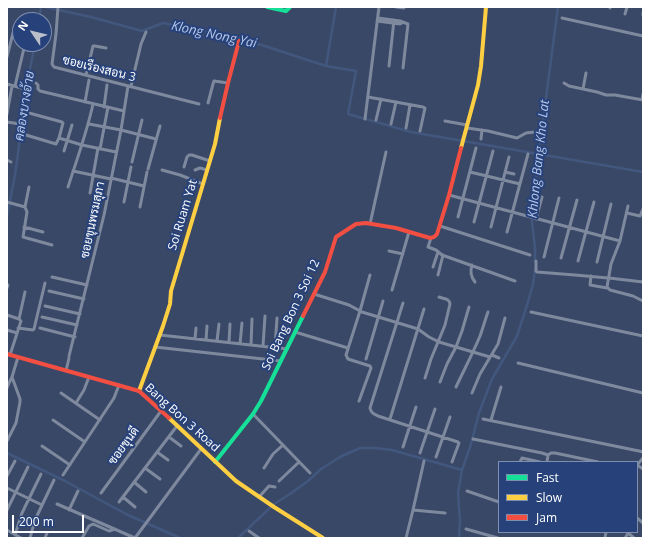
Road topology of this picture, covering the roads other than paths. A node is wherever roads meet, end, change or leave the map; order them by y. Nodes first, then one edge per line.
1 (267, 7) edge
2 (290, 7) edge
3 (379, 7) edge
4 (396, 7) edge
5 (486, 7) edge
6 (627, 7) edge
7 (58, 8) edge
8 (404, 8) edge
9 (625, 14) dead end
10 (562, 18) dead end
11 (378, 20) junction
12 (394, 22) junction
13 (146, 32) dead end
14 (643, 36) edge
15 (12, 37) edge
16 (239, 41) dead end
17 (106, 48) dead end
18 (23, 52) edge
19 (7, 57) edge
20 (389, 66) dead end
21 (403, 68) dead end
22 (586, 73) dead end
23 (86, 75) junction
24 (89, 80) dead end
25 (36, 83) dead end
26 (228, 83) junction
27 (7, 84) edge
28 (564, 84) dead end
29 (108, 85) dead end
30 (14, 86) junction
31 (129, 86) junction
32 (583, 89) junction
33 (643, 94) edge
34 (368, 97) junction
35 (381, 99) junction
36 (642, 100) edge
37 (85, 102) junction
38 (396, 102) junction
39 (208, 103) dead end
40 (93, 104) junction
41 (199, 104) dead end
42 (410, 105) junction
43 (106, 107) junction
44 (124, 111) junction
45 (29, 113) dead end
46 (7, 114) edge
47 (365, 119) dead end
48 (142, 120) dead end
49 (376, 120) dead end
50 (445, 121) dead end
51 (7, 122) edge
52 (20, 124) junction
53 (88, 124) junction
54 (391, 124) dead end
55 (72, 125) dead end
56 (160, 126) dead end
57 (104, 127) junction
58 (467, 127) junction
59 (406, 128) dead end
60 (121, 130) junction
61 (482, 130) junction
62 (420, 131) dead end
63 (535, 132) dead end
64 (26, 135) dead end
65 (139, 135) junction
66 (17, 138) dead end
67 (59, 138) junction
68 (156, 139) junction
69 (481, 139) dead end
70 (67, 141) junction
71 (82, 145) junction
72 (476, 148) dead end
73 (99, 149) junction
74 (64, 151) dead end
75 (493, 151) dead end
76 (116, 152) junction
77 (386, 152) dead end
78 (528, 154) dead end
79 (509, 157) dead end
80 (132, 162) dead end
81 (210, 162) junction
82 (131, 167) dead end
83 (184, 167) dead end
84 (162, 170) dead end
85 (195, 170) dead end
86 (207, 170) junction
87 (73, 171) junction
88 (470, 172) junction
89 (505, 172) junction
90 (514, 174) dead end
91 (94, 176) junction
92 (487, 176) junction
93 (111, 179) junction
94 (503, 180) junction
95 (128, 182) junction
96 (203, 184) junction
97 (520, 184) junction
98 (68, 186) dead end
99 (144, 186) junction
100 (29, 187) dead end
101 (90, 193) dead end
102 (449, 195) junction
103 (542, 196) dead end
104 (559, 198) dead end
105 (463, 199) junction
106 (577, 200) dead end
107 (124, 202) dead end
108 (594, 202) dead end
109 (9, 203) edge
110 (480, 204) junction
111 (611, 204) dead end
112 (628, 206) dead end
113 (26, 207) junction
114 (140, 207) dead end
115 (496, 208) junction
116 (643, 209) edge
117 (513, 212) junction
118 (627, 213) junction
119 (458, 217) dead end
120 (535, 218) junction
121 (474, 222) dead end
122 (553, 223) junction
123 (370, 224) junction
124 (440, 226) junction
125 (24, 227) junction
126 (490, 227) dead end
127 (570, 228) junction
128 (42, 232) dead end
129 (409, 232) junction
130 (507, 232) dead end
131 (586, 232) junction
132 (603, 236) junction
133 (431, 238) junction
134 (620, 241) junction
135 (52, 245) dead end
136 (389, 251) dead end
137 (438, 252) junction
138 (403, 254) junction
139 (443, 255) junction
140 (530, 255) dead end
141 (544, 257) dead end
142 (562, 258) dead end
143 (536, 261) dead end
144 (578, 261) dead end
145 (597, 262) dead end
146 (472, 265) junction
147 (433, 267) dead end
148 (370, 275) dead end
149 (438, 275) dead end
150 (591, 276) junction
151 (52, 277) dead end
152 (609, 278) junction
153 (515, 281) dead end
154 (475, 282) dead end
155 (643, 282) edge
156 (45, 283) dead end
157 (87, 285) junction
158 (607, 288) junction
159 (392, 290) dead end
160 (48, 291) dead end
161 (25, 292) dead end
162 (314, 294) junction
163 (439, 298) dead end
164 (84, 299) junction
165 (383, 300) dead end
166 (643, 301) edge
167 (403, 303) dead end
168 (45, 306) dead end
169 (469, 307) dead end
170 (424, 309) dead end
171 (360, 311) junction
172 (488, 312) dead end
173 (531, 312) dead end
174 (80, 314) junction
175 (7, 315) edge
176 (265, 316) dead end
177 (42, 317) dead end
178 (378, 317) junction
179 (277, 318) dead end
180 (505, 318) dead end
181 (18, 319) junction
182 (252, 319) dead end
183 (397, 322) junction
184 (242, 323) dead end
185 (219, 324) dead end
186 (230, 324) dead end
187 (77, 325) junction
188 (207, 326) dead end
189 (18, 328) junction
190 (40, 328) dead end
191 (196, 328) dead end
192 (418, 329) junction
193 (7, 330) edge
194 (295, 332) junction
195 (17, 333) junction
196 (160, 335) junction
197 (643, 336) edge
198 (75, 337) junction
199 (195, 338) junction
200 (206, 340) junction
201 (217, 341) junction
202 (229, 342) junction
203 (439, 342) junction
204 (240, 344) junction
205 (251, 345) junction
206 (263, 346) junction
207 (155, 347) junction
208 (456, 347) junction
209 (275, 348) junction
210 (348, 348) junction
211 (287, 349) junction
212 (473, 352) junction
213 (8, 355) edge
214 (491, 356) junction
215 (18, 357) junction
216 (499, 358) dead end
217 (366, 359) dead end
218 (281, 361) junction
219 (518, 363) dead end
220 (66, 371) junction
221 (12, 377) junction
222 (89, 377) junction
223 (425, 378) dead end
224 (440, 382) dead end
225 (119, 385) junction
226 (456, 387) dead end
227 (7, 388) edge
228 (501, 388) dead end
229 (139, 391) junction
230 (61, 393) dead end
231 (472, 393) dead end
232 (643, 393) edge
233 (359, 401) dead end
234 (76, 403) junction
235 (416, 407) dead end
236 (435, 409) dead end
237 (161, 411) junction
238 (253, 414) junction
239 (450, 417) dead end
240 (390, 419) junction
241 (482, 419) dead end
242 (53, 420) dead end
243 (100, 420) junction
244 (491, 420) junction
245 (177, 426) junction
246 (410, 426) junction
247 (427, 432) junction
248 (169, 437) junction
249 (443, 437) junction
250 (473, 439) dead end
251 (7, 441) edge
252 (85, 442) junction
253 (283, 445) junction
254 (42, 446) dead end
255 (181, 446) dead end
256 (403, 447) dead end
257 (202, 449) junction
258 (157, 452) junction
259 (420, 452) dead end
260 (643, 452) edge
261 (548, 455) junction
262 (436, 457) dead end
263 (168, 460) dead end
264 (14, 461) dead end
265 (424, 461) dead end
266 (520, 461) edge
267 (536, 461) edge
268 (547, 461) edge
269 (593, 461) edge
270 (216, 462) junction
271 (299, 462) junction
272 (452, 462) dead end
273 (70, 465) junction
274 (28, 467) dead end
275 (145, 468) junction
276 (264, 468) dead end
277 (310, 473) dead end
278 (41, 474) dead end
279 (63, 475) dead end
280 (7, 476) edge
281 (160, 479) dead end
282 (54, 480) dead end
283 (279, 481) dead end
284 (134, 482) junction
285 (275, 487) dead end
286 (7, 488) edge
287 (78, 491) dead end
288 (467, 491) dead end
289 (16, 492) junction
290 (146, 492) dead end
291 (101, 493) dead end
292 (123, 496) junction
293 (259, 497) junction
294 (29, 498) junction
295 (119, 502) dead end
296 (498, 502) edge
297 (57, 504) dead end
298 (42, 505) junction
299 (135, 507) dead end
300 (7, 510) edge
301 (69, 510) junction
302 (414, 510) junction
303 (445, 513) dead end
304 (115, 529) junction
305 (466, 529) dead end
306 (7, 530) edge
307 (249, 531) dead end
308 (47, 533) dead end
309 (481, 533) junction
310 (16, 536) edge
311 (22, 538) edge
312 (30, 538) edge
313 (45, 538) edge
314 (82, 538) edge
315 (135, 538) edge
316 (258, 538) edge
317 (323, 538) edge
318 (406, 538) edge
319 (479, 538) edge
320 (498, 538) edge

1 - 2 street
3 - 11 street
4 - 8 street
5 - 58 street
6 - 9 street
7 - 23 street, ซอยเรืองสอน 3
10 - 14 street
11 - 12 street
11 - 34 street
12 - 20 street
12 - 21 street
13 - 31 street, ซอยขุนพรมสุภา
15 - 19 street
16 - 26 street, Soi Ruam Yat
17 - 23 street
18 - 30 street
22 - 32 street
23 - 31 street, ซอยเรืองสอน 3
24 - 37 street
25 - 37 street
26 - 39 street
26 - 81 street, Soi Ruam Yat
27 - 30 street
28 - 32 street
29 - 43 street
30 - 46 street
30 - 52 street
31 - 41 street, ซอยเรืองสอน 3
31 - 44 street, ซอยขุนพรมสุภา
32 - 36 street
33 - 36 street
34 - 35 street
34 - 47 street
35 - 38 street
35 - 49 street
37 - 40 street
38 - 42 street
38 - 54 street
40 - 43 street
40 - 53 street
42 - 59 street
42 - 62 street
43 - 44 street
43 - 57 street
44 - 60 street, ซอยขุนพรมสุภา
45 - 67 street
48 - 65 street
50 - 58 street
51 - 52 street
52 - 66 street
53 - 57 street
53 - 71 street
55 - 70 street
56 - 68 street
57 - 60 street
57 - 73 street
58 - 61 street
58 - 102 street
60 - 65 street
60 - 76 street, ซอยขุนพรมสุภา
61 - 63 street
61 - 69 street
64 - 67 street
65 - 68 street
65 - 80 street
67 - 70 street
68 - 99 street
70 - 71 street
70 - 74 street
71 - 73 street
71 - 87 street
72 - 88 street
73 - 76 street
73 - 91 street
75 - 92 street
76 - 93 street, ซอยขุนพรมสุภา
77 - 123 street
78 - 97 street
79 - 89 street
81 - 83 street
81 - 86 street, Soi Ruam Yat
82 - 95 street
84 - 96 street
85 - 86 street
86 - 96 street, Soi Ruam Yat
87 - 91 street
87 - 98 street
88 - 92 street
88 - 105 street
89 - 90 street
89 - 94 street
91 - 93 street
91 - 101 street
92 - 94 street
92 - 110 street
93 - 95 street
93 - 157 street, ซอยขุนพรมสุภา
94 - 97 street
94 - 115 street
95 - 99 street
95 - 107 street
96 - 196 street, Soi Ruam Yat
97 - 117 street
99 - 114 street
100 - 113 street
102 - 105 street
102 - 124 street
103 - 120 street
104 - 122 street
105 - 110 street
105 - 119 street
106 - 127 street
108 - 131 street
109 - 113 street
110 - 115 street
110 - 121 street
111 - 132 street
112 - 118 street
113 - 125 street
115 - 117 street
115 - 126 street
116 - 118 street
117 - 120 street
117 - 130 street
118 - 134 street
120 - 122 street
122 - 127 street
122 - 141 street
123 - 129 street, Soi Bang Bon 3 Soi 12
123 - 162 street, Soi Bang Bon 3 Soi 12
124 - 133 street
124 - 140 street
125 - 128 street
125 - 135 street
127 - 131 street
127 - 142 street
129 - 133 street, Soi Bang Bon 3 Soi 12
129 - 138 street
131 - 132 street
131 - 144 street
132 - 134 street
132 - 145 street
133 - 137 street
134 - 152 street
136 - 138 street
137 - 139 street
137 - 147 street
138 - 159 street
139 - 146 street
139 - 149 street
143 - 150 street
146 - 153 street
146 - 154 street
148 - 171 street
150 - 152 street
150 - 158 street
151 - 157 street
152 - 155 street
152 - 158 street
156 - 189 street
157 - 164 street, ซอยขุนพรมสุภา
158 - 166 street
160 - 164 street
161 - 181 street
162 - 171 street
162 - 194 street, Soi Bang Bon 3 Soi 12
163 - 203 street
164 - 174 street, ซอยขุนพรมสุภา
165 - 178 street
167 - 183 street
168 - 174 street
169 - 208 street
170 - 192 street
171 - 178 street
171 - 210 street
172 - 212 street
173 - 197 street
174 - 187 street, ซอยขุนพรมสุภา
175 - 181 street
176 - 206 street
177 - 187 street
178 - 183 street
178 - 217 street
179 - 209 street
180 - 214 street
181 - 189 street
182 - 205 street
183 - 192 street
183 - 240 street
184 - 204 street
185 - 201 street
186 - 202 street
187 - 198 street, ซอยขุนพรมสุภา
188 - 200 street
189 - 195 street
190 - 198 street
191 - 199 street
192 - 203 street
192 - 240 street
193 - 195 street
194 - 210 street
194 - 211 street, Soi Bang Bon 3 Soi 12
195 - 213 street
196 - 199 street
196 - 207 street, Soi Ruam Yat
198 - 220 street, ซอยขุนพรมสุภา
199 - 200 street
200 - 201 street
201 - 202 street
202 - 204 street
203 - 208 street
203 - 223 street
204 - 205 street
205 - 206 street
206 - 209 street
207 - 218 street
207 - 229 street, Soi Ruam Yat
208 - 212 street
208 - 224 street
209 - 211 street
210 - 233 street
211 - 218 street, Soi Bang Bon 3 Soi 12
212 - 214 street
212 - 226 street
213 - 215 street, Bang Bon 3 Road
214 - 216 street
214 - 231 street
215 - 220 street, Bang Bon 3 Road
215 - 221 street
218 - 238 street, Soi Bang Bon 3 Soi 12
219 - 232 street
220 - 222 street, Bang Bon 3 Road
221 - 227 street
221 - 251 street
222 - 225 street, Bang Bon 3 Road
222 - 234 street
225 - 229 street, Bang Bon 3 Road
225 - 243 street
228 - 244 street
229 - 237 street, Bang Bon 3 Road
230 - 234 street
234 - 243 street
235 - 246 street
236 - 247 street
237 - 245 street, Bang Bon 3 Road
237 - 291 street, ซอยขุนดี
238 - 253 street
238 - 270 street, Soi Bang Bon 3 Soi 12
239 - 249 street
240 - 246 street
241 - 244 street
242 - 252 street
243 - 252 street
244 - 260 street
245 - 248 street
245 - 257 street, Bang Bon 3 Road
246 - 247 street
246 - 256 street
247 - 249 street
247 - 259 street
248 - 255 street
248 - 258 street
249 - 262 street
249 - 272 street
250 - 261 street
252 - 273 street
253 - 271 street
253 - 276 street
254 - 273 street
257 - 270 street, Bang Bon 3 Road
257 - 315 street
258 - 263 street
258 - 275 street
261 - 268 street
261 - 269 street
264 - 280 street
265 - 302 street
266 - 267 street
270 - 293 street, Bang Bon 3 Road
271 - 277 street
271 - 283 street
273 - 279 street
274 - 289 street
275 - 281 street
275 - 284 street
278 - 294 street
282 - 298 street
284 - 290 street
284 - 292 street
285 - 293 street
286 - 289 street
287 - 301 street
288 - 296 street
289 - 294 street
289 - 300 street
292 - 295 street
292 - 299 street
293 - 317 street, Bang Bon 3 Road
294 - 298 street
294 - 310 street
297 - 301 street
298 - 312 street
301 - 304 street
302 - 303 street
302 - 318 street
304 - 314 street
304 - 315 street
305 - 309 street
306 - 310 street
307 - 316 street
308 - 313 street
309 - 319 street
309 - 320 street
310 - 311 street

